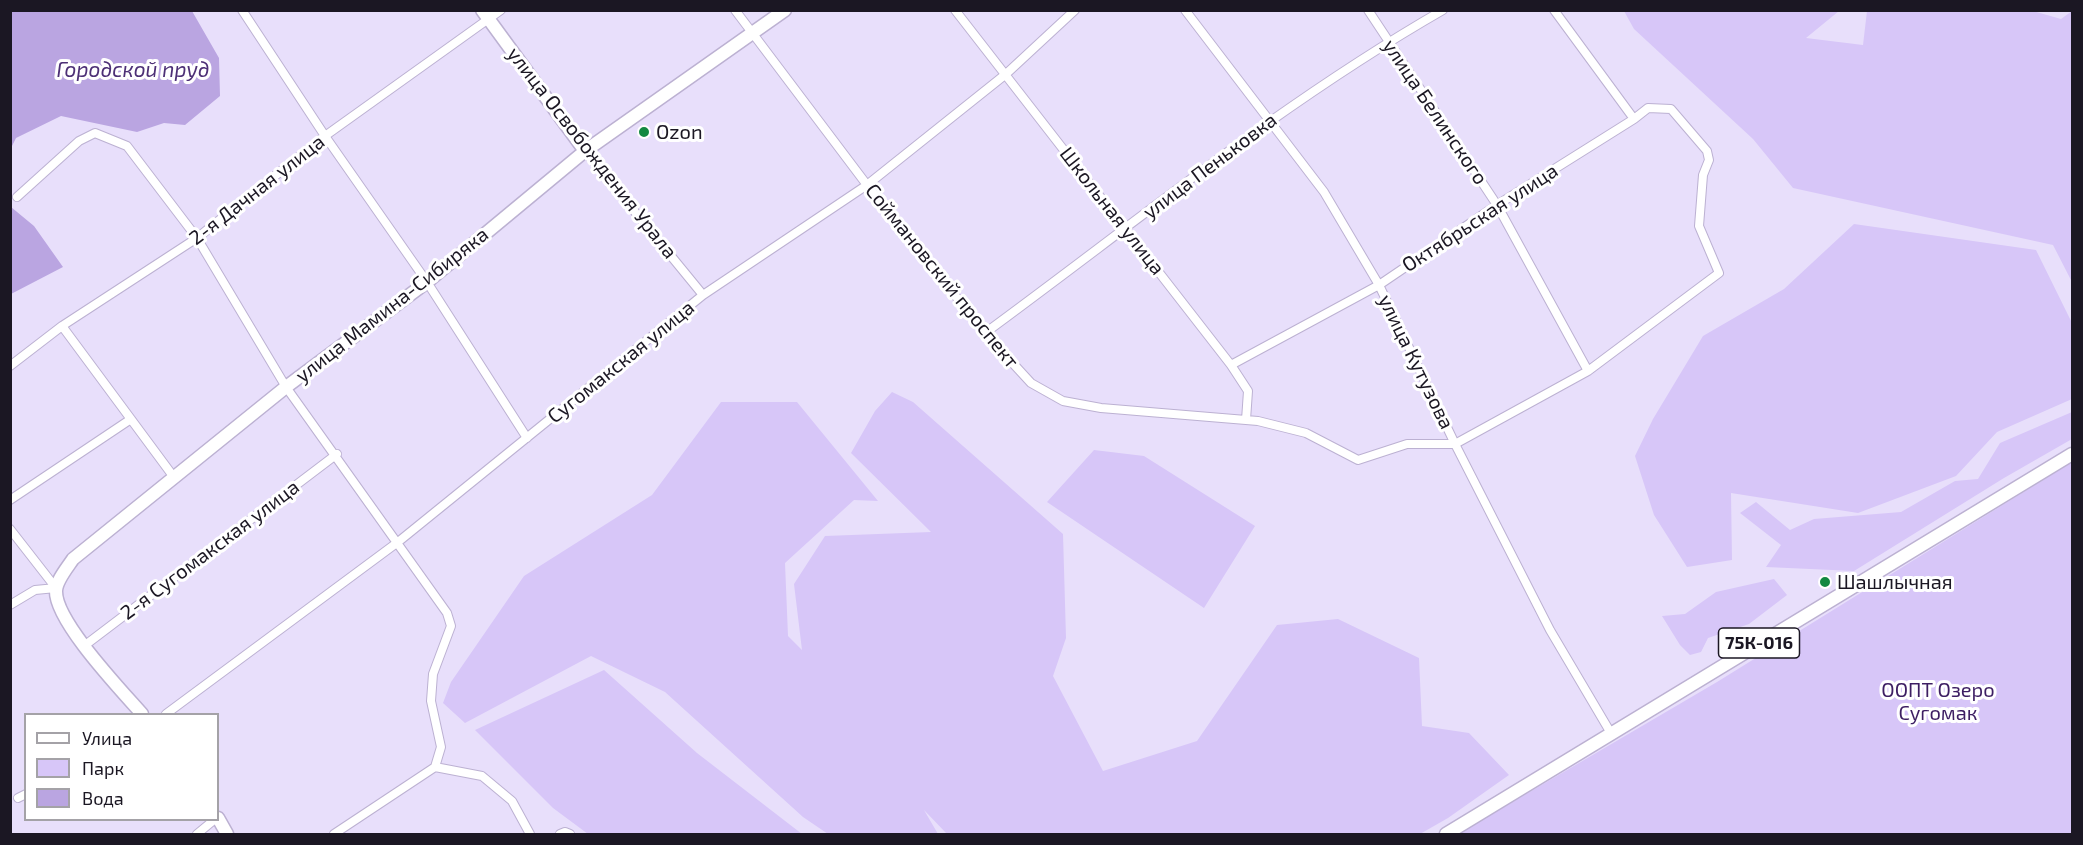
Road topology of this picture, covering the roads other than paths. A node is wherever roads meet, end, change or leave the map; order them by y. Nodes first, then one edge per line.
1 (242, 10) edge
2 (501, 10) edge
3 (735, 10) edge
4 (785, 10) edge
5 (955, 10) edge
6 (1075, 10) edge
7 (1185, 10) edge
8 (1368, 10) edge
9 (1443, 10) edge
10 (1554, 10) edge
11 (485, 15) edge
12 (752, 31) junction
13 (1388, 42) junction
14 (1006, 74) junction
15 (1634, 120) junction
16 (1268, 122) junction
17 (325, 136) junction
18 (585, 151) junction
19 (867, 185) junction
20 (17, 196) dead end
21 (1497, 205) junction
22 (1126, 230) junction
23 (197, 237) junction
24 (427, 282) junction
25 (1379, 285) junction
26 (703, 295) junction
27 (62, 326) junction
28 (985, 333) junction
29 (1231, 365) junction
30 (10, 366) edge
31 (1588, 371) junction
32 (286, 387) junction
33 (131, 419) junction
34 (1246, 420) junction
35 (527, 438) junction
36 (1455, 444) junction
37 (337, 454) junction
38 (2073, 454) edge
39 (173, 476) junction
40 (10, 500) edge
41 (10, 529) edge
42 (398, 542) junction
43 (56, 588) junction
44 (10, 604) edge
45 (84, 646) junction
46 (141, 713) edge
47 (167, 713) edge
48 (1612, 735) junction
49 (435, 767) junction
50 (214, 821) edge
51 (217, 821) edge
52 (198, 834) edge
53 (227, 834) edge
54 (334, 834) edge
55 (530, 834) edge
56 (560, 834) edge
57 (570, 834) edge
58 (1446, 834) edge

1 - 17 street
2 - 11 street, 2-я Дачная улица
3 - 12 street, Соймановский проспект
4 - 12 main road, улица Мамина-Сибиряка
5 - 14 street, Школьная улица
6 - 14 street, Сугомакская улица
7 - 16 street, улица Кутузова
8 - 13 street, улица Белинского
9 - 13 street, улица Пеньковка
10 - 15 street
11 - 17 street, 2-я Дачная улица
11 - 18 main road, улица Освобождения Урала
12 - 18 main road, улица Мамина-Сибиряка
12 - 19 street, Соймановский проспект
13 - 16 street, улица Пеньковка
13 - 21 street, улица Белинского
14 - 19 street, Сугомакская улица
14 - 22 street, Школьная улица
15 - 21 street, Октябрьская улица
15 - 31 street, Октябрьская улица
16 - 22 street, улица Пеньковка
16 - 25 street, улица Кутузова
17 - 23 street, 2-я Дачная улица
17 - 24 street
18 - 24 main road, улица Мамина-Сибиряка
18 - 26 street, улица Освобождения Урала
19 - 26 street, Сугомакская улица
19 - 28 street, Соймановский проспект
20 - 23 street
21 - 25 street, Октябрьская улица
21 - 31 street, улица Белинского
22 - 28 street, улица Пеньковка
22 - 29 street, Школьная улица
23 - 27 street, 2-я Дачная улица
23 - 32 street
24 - 32 main road, улица Мамина-Сибиряка
24 - 35 street
25 - 29 street, Октябрьская улица
25 - 36 street, улица Кутузова
26 - 35 street, Сугомакская улица
27 - 30 street, 2-я Дачная улица
27 - 33 street
28 - 34 street, Соймановский проспект
29 - 34 street, Школьная улица
31 - 36 street
32 - 37 street
32 - 39 main road, улица Мамина-Сибиряка
33 - 39 street
33 - 40 street
34 - 36 street, Соймановский проспект
35 - 42 street, Сугомакская улица
36 - 48 street, улица Кутузова
37 - 42 street
37 - 45 street, 2-я Сугомакская улица
38 - 48 main road, 75К-016
39 - 43 main road, улица Мамина-Сибиряка
41 - 43 street
42 - 47 street, Сугомакская улица
42 - 49 street
43 - 44 street
43 - 45 main road
45 - 46 main road
48 - 58 main road, 75К-016
49 - 54 street
49 - 55 street
50 - 52 street
51 - 53 main road
56 - 57 street

